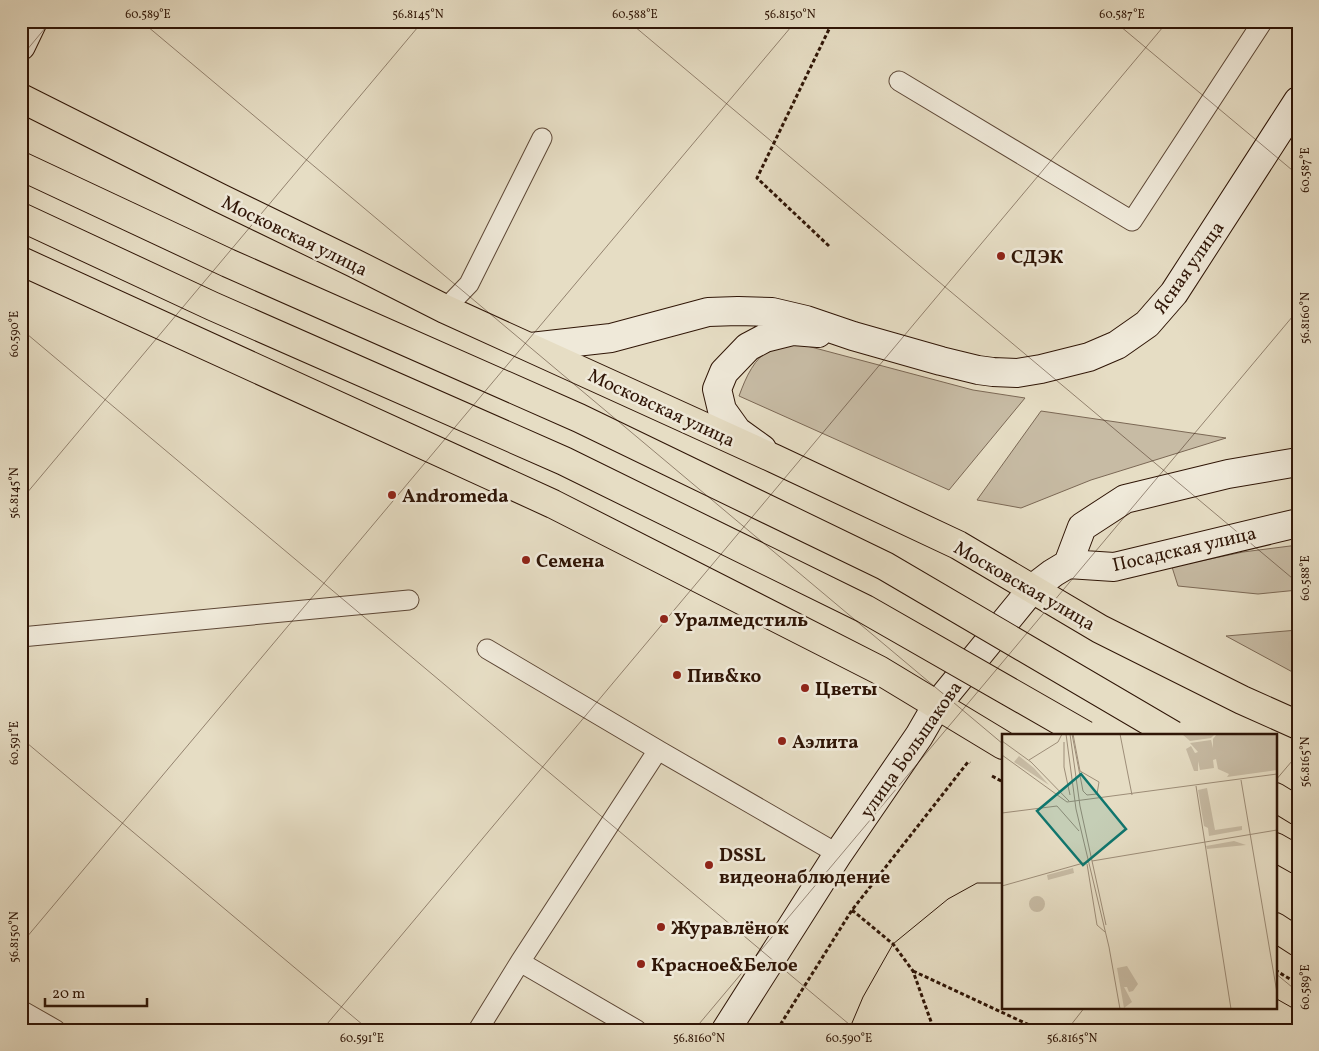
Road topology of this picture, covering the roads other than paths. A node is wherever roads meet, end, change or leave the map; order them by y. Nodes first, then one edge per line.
1 (33, 21) edge
2 (1262, 21) edge
3 (21, 46) edge
4 (899, 81) dead end
5 (21, 98) edge
6 (1298, 101) edge
7 (542, 138) dead end
8 (21, 166) edge
9 (21, 217) edge
10 (21, 261) edge
11 (445, 309) junction
12 (853, 336) junction
13 (531, 347) junction
14 (775, 459) junction
15 (1298, 462) edge
16 (1298, 523) edge
17 (1068, 564) junction
18 (1032, 589) junction
19 (409, 600) dead end
20 (21, 637) edge
21 (487, 649) dead end
22 (937, 705) junction
23 (1298, 725) edge
24 (1083, 734) edge
25 (1171, 734) edge
26 (1002, 744) edge
27 (658, 750) junction
28 (1276, 798) edge
29 (1298, 811) edge
30 (1276, 848) edge
31 (838, 854) junction
32 (1298, 860) edge
33 (1276, 928) edge
34 (1298, 942) edge
35 (520, 962) junction
36 (21, 1010) edge
37 (56, 1030) edge
38 (478, 1030) edge
39 (637, 1030) edge
40 (726, 1030) edge

1 - 3 street
2 - 4 lane
5 - 11 main road, Московская улица
6 - 12 street, Ясная улица
7 - 11 lane
8 - 25 main road, bridge
9 - 24 main road, bridge
10 - 22 main road
11 - 13 main road, Московская улица
12 - 13 street
12 - 14 street
13 - 14 main road, Московская улица
14 - 18 main road, Московская улица
15 - 17 street
16 - 17 street, Посадская улица
17 - 18 street, улица Большакова
18 - 22 street, улица Большакова
18 - 23 main road, Московская улица
19 - 20 lane
21 - 27 lane
22 - 26 main road
22 - 31 street, улица Большакова
27 - 31 lane
27 - 35 lane
28 - 29 main road
30 - 32 main road
31 - 40 street, улица Большакова
33 - 34 main road
35 - 38 lane
35 - 39 lane
36 - 37 lane

